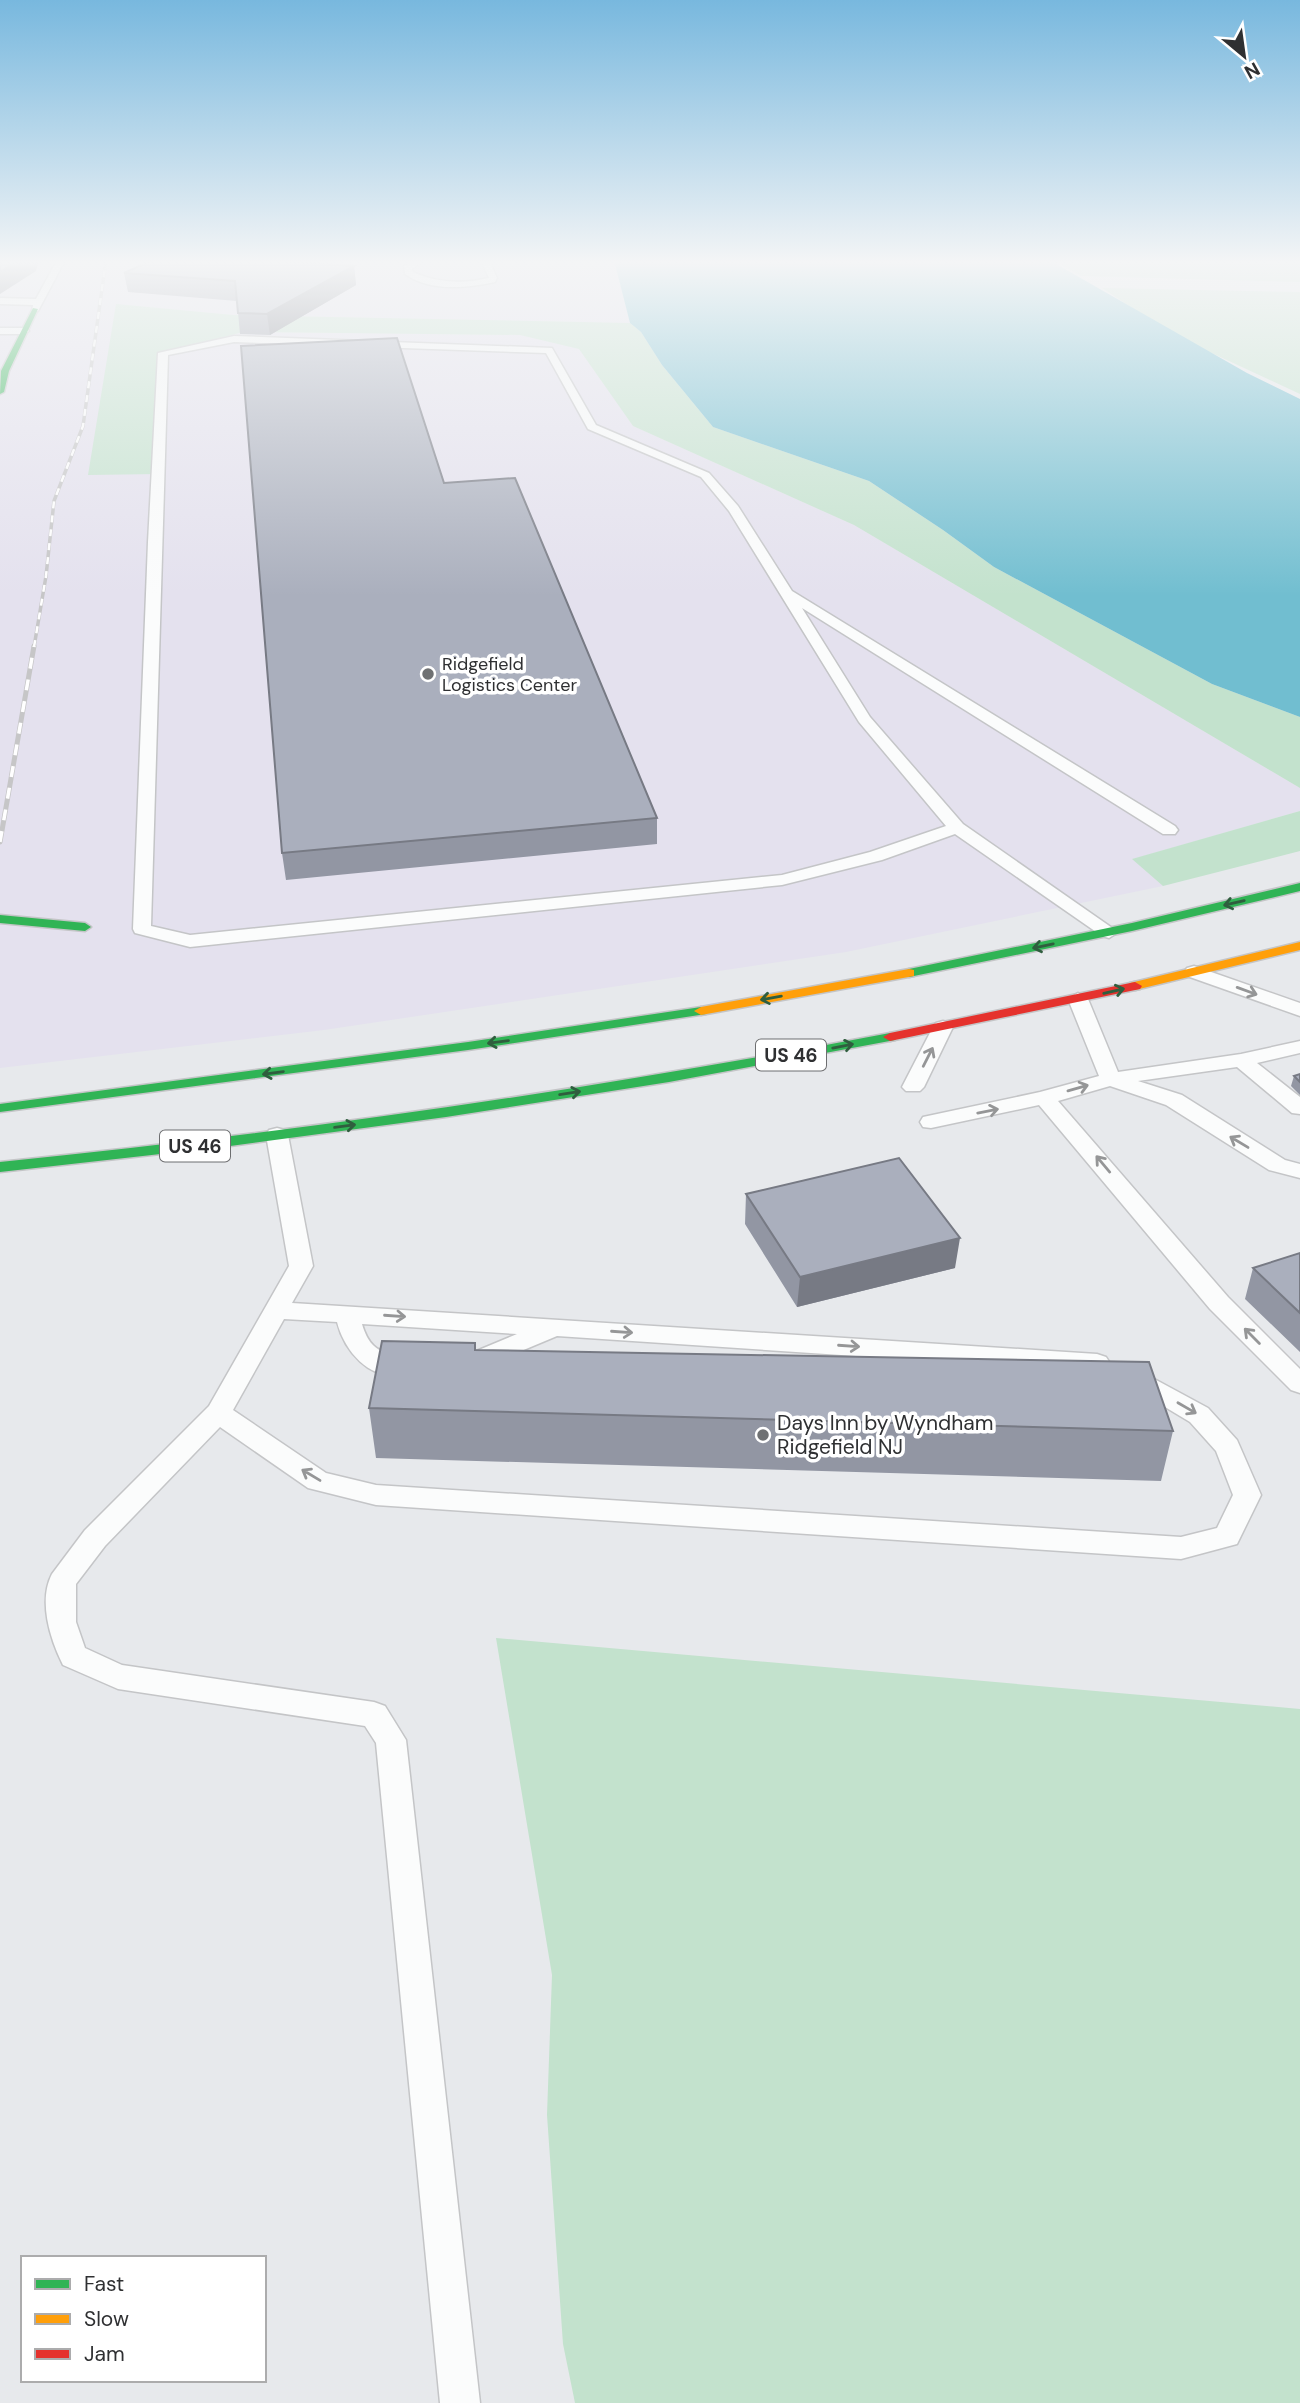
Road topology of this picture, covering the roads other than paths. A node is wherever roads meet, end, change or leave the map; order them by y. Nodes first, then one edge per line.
1 (2, 372) edge
2 (162, 372) edge
3 (562, 372) edge
4 (0, 392) edge
5 (785, 592) junction
6 (957, 828) junction
7 (1169, 830) dead end
8 (1300, 887) edge
9 (0, 919) edge
10 (85, 927) dead end
11 (1109, 932) junction
12 (1300, 946) edge
13 (1194, 972) junction
14 (1078, 999) junction
15 (1300, 1010) edge
16 (943, 1027) junction
17 (1300, 1046) edge
18 (1241, 1060) junction
19 (1111, 1079) junction
20 (913, 1087) dead end
21 (116, 1092) junction
22 (1044, 1098) junction
23 (0, 1100) edge
24 (0, 1108) edge
25 (1300, 1108) edge
26 (931, 1122) dead end
27 (277, 1135) junction
28 (113, 1157) junction
29 (0, 1167) edge
30 (1300, 1171) edge
31 (0, 1179) edge
32 (278, 1310) junction
33 (347, 1314) junction
34 (554, 1328) junction
35 (394, 1367) edge
36 (462, 1367) edge
37 (1300, 1384) edge
38 (218, 1413) junction
39 (460, 2403) edge

1 - 4 main road
2 - 6 lane
3 - 5 lane
5 - 6 lane
5 - 7 lane
6 - 11 lane
8 -> 11 main road
9 - 10 main road
11 -> 21 main road
12 - 13 main road, US 46
14 -> 13 main road, US 46
13 -> 15 lane
14 - 16 main road, US 46
14 - 19 lane
20 -> 16 lane
27 -> 16 main road, US 46
17 - 18 lane
18 - 19 lane
18 - 25 lane
22 -> 19 lane
30 -> 19 lane
21 - 23 main road
21 - 24 main road
26 -> 22 lane
37 -> 22 lane
27 - 28 main road, US 46
27 - 32 lane
28 - 29 main road, US 46
28 - 31 main road
32 - 33 lane
32 - 38 lane
33 -> 34 lane
33 - 35 lane
34 - 36 lane
34 -> 38 lane
38 - 39 lane

